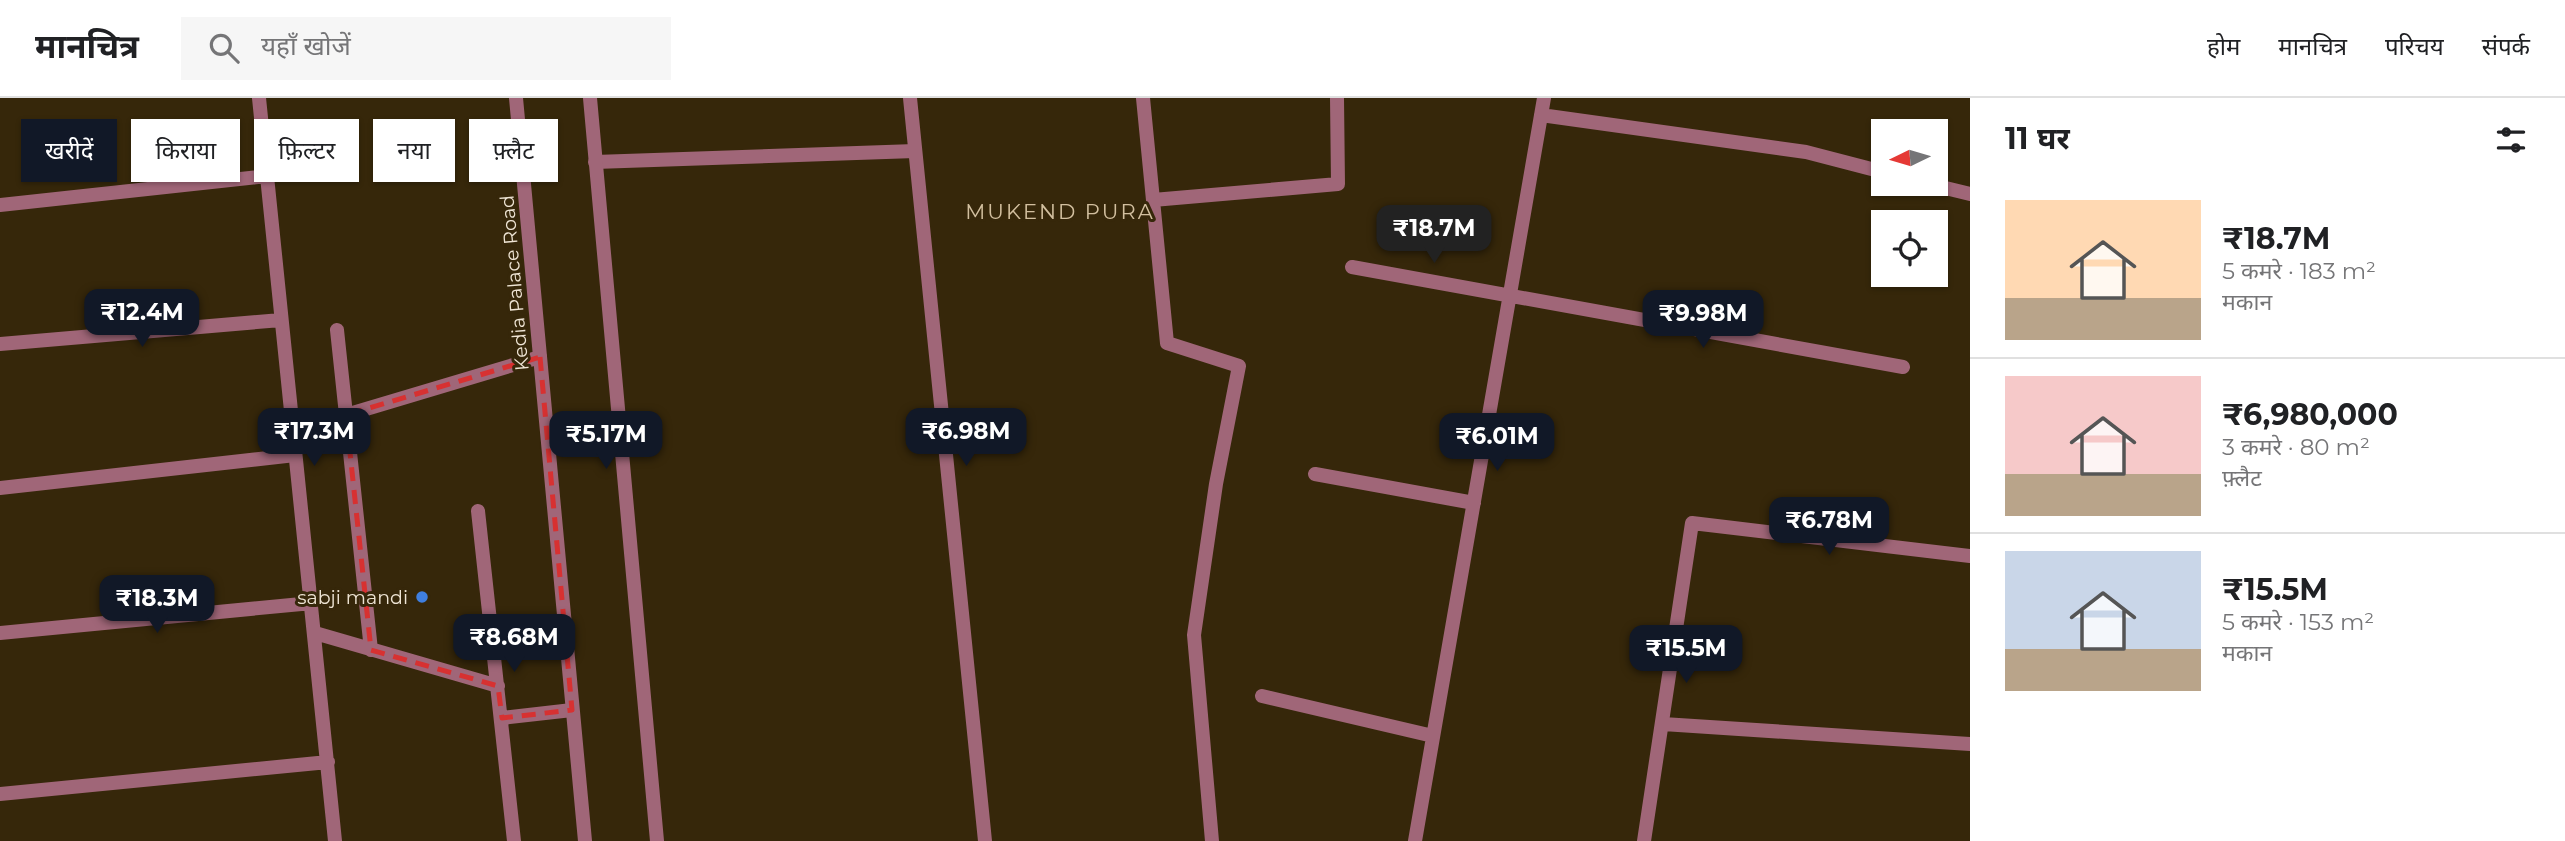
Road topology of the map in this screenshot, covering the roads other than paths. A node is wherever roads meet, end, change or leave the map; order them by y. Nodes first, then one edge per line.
1 (259, 98) edge
2 (516, 98) edge
3 (590, 98) edge
4 (910, 98) edge
5 (1143, 98) edge
6 (1337, 98) edge
7 (1544, 98) edge
8 (1541, 115) junction
9 (261, 119) edge
10 (915, 151) junction
11 (595, 162) junction
12 (1871, 169) edge
13 (254, 177) edge
14 (268, 182) edge
15 (1948, 189) edge
16 (1970, 194) edge
17 (1153, 200) junction
18 (0, 205) edge
19 (1352, 267) dead end
20 (1510, 298) junction
21 (281, 320) junction
22 (337, 330) dead end
23 (0, 344) edge
24 (540, 357) junction
25 (1903, 367) dead end
26 (346, 415) junction
27 (295, 455) junction
28 (1315, 474) dead end
29 (0, 488) edge
30 (1474, 503) junction
31 (478, 511) dead end
32 (1970, 556) edge
33 (312, 603) junction
34 (0, 633) edge
35 (315, 634) junction
36 (371, 650) junction
37 (498, 686) junction
38 (1262, 696) dead end
39 (572, 710) junction
40 (502, 718) junction
41 (1663, 724) junction
42 (1433, 736) junction
43 (1970, 744) edge
44 (328, 762) junction
45 (0, 794) edge
46 (335, 841) edge
47 (514, 841) edge
48 (585, 841) edge
49 (657, 841) edge
50 (985, 841) edge
51 (1212, 841) edge
52 (1415, 841) edge
53 (1644, 841) edge

1 - 9 street
2 - 24 street, Kedia Palace Road
3 - 11 street
4 - 10 street
5 - 17 street
6 - 17 street
7 - 8 street
8 - 12 street
8 - 20 street
10 - 11 street
10 - 50 street
11 - 49 street
13 - 18 street
14 - 21 street
15 - 16 street
17 - 51 street
19 - 20 street
20 - 25 street
20 - 30 street
21 - 23 street
21 - 27 street
22 - 26 street
24 - 26 street
24 - 39 street, Kedia Palace Road
26 - 36 street
27 - 29 street
27 - 33 street
28 - 30 street
30 - 42 street
31 - 37 street
32 - 41 street
33 - 34 street
33 - 35 street
35 - 36 street
35 - 44 street
36 - 37 street
37 - 40 street
38 - 42 street
39 - 40 street
39 - 48 street, Kedia Palace Road
40 - 47 street
41 - 43 street
41 - 53 street
42 - 52 street
44 - 45 street
44 - 46 street

